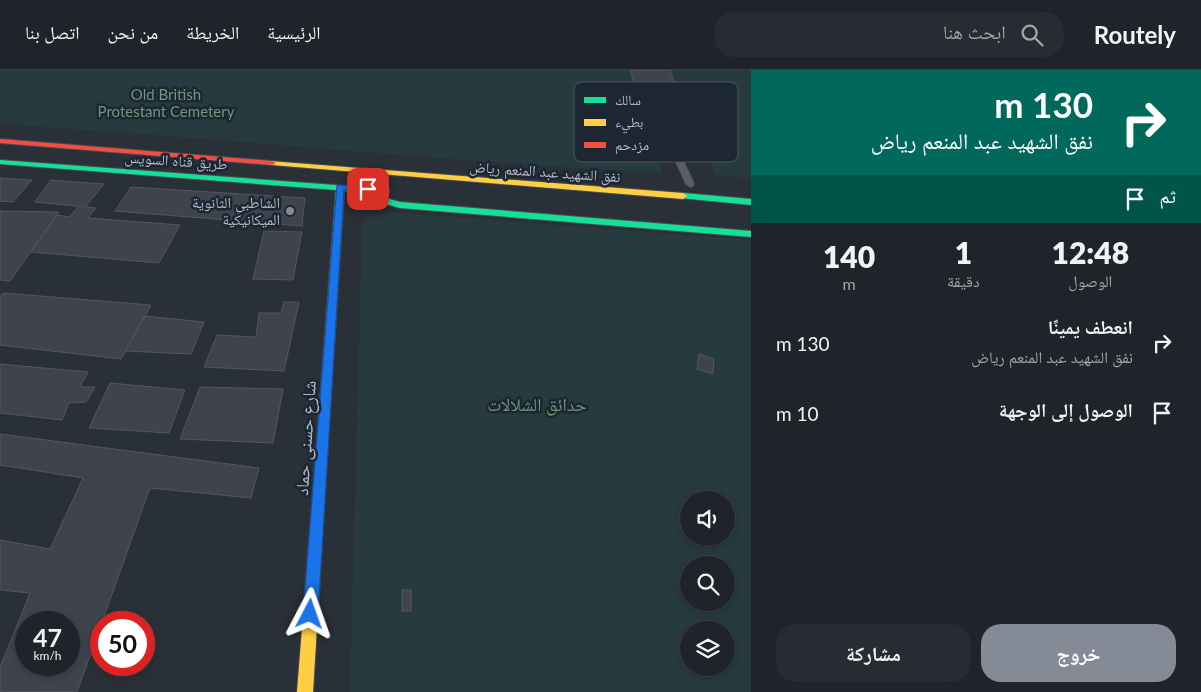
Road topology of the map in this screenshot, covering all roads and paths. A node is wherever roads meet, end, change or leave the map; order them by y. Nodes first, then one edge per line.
1 (0, 142) edge
2 (0, 162) edge
3 (680, 162) edge
4 (336, 167) junction
5 (612, 178) dead end
6 (690, 184) dead end
7 (344, 188) junction
8 (398, 192) dead end
9 (751, 202) edge
10 (751, 234) edge
11 (305, 692) edge

1 - 4 main road, طريق قناه السويس
2 - 7 main road, طريق قناه السويس
3 - 6 lane
4 - 5 main road
4 - 9 main road, نفق الشهيد عبد المنعم رياض
7 - 8 main road
7 - 10 main road
7 - 11 main road, شارع حسنى حماد

